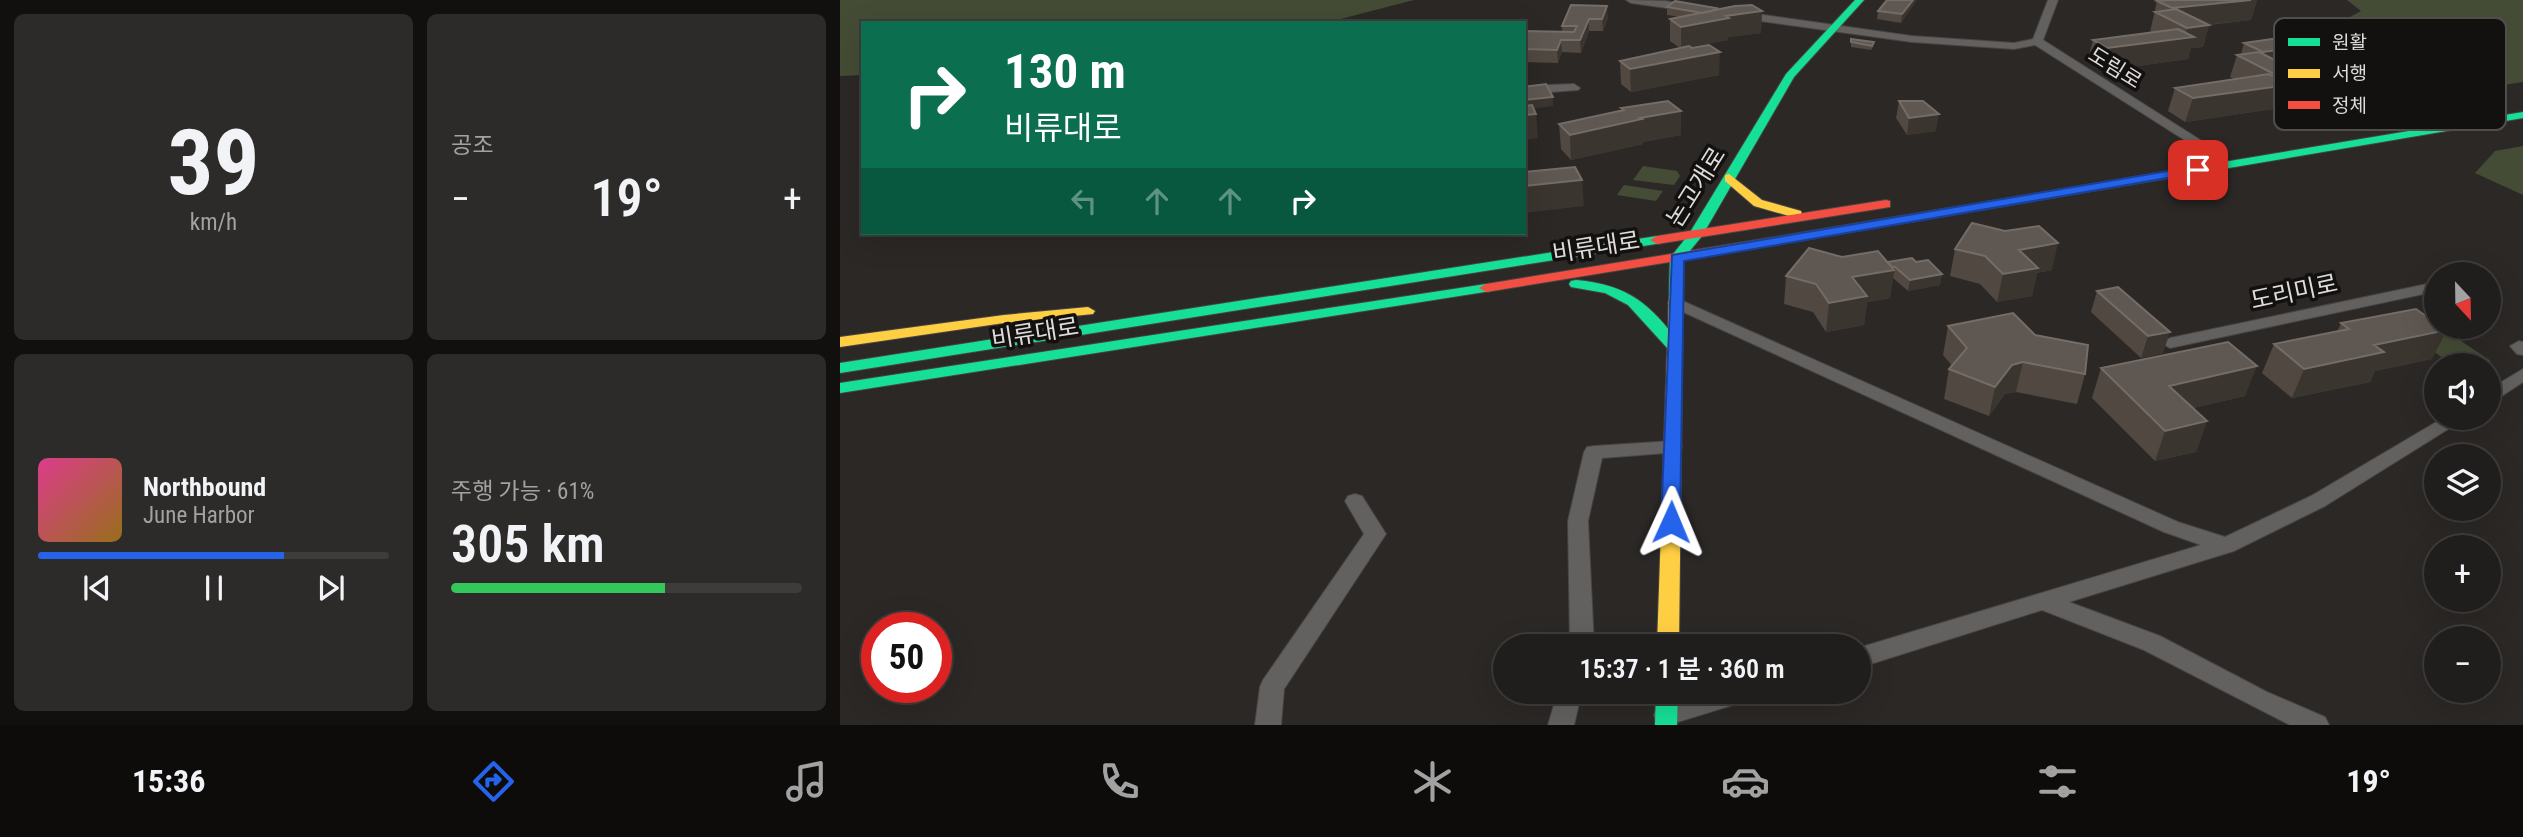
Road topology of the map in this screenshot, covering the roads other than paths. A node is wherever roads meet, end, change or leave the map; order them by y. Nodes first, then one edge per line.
1 (1631, 0) edge
2 (1860, 0) edge
3 (2053, 0) edge
4 (1835, 27) junction
5 (2037, 41) junction
6 (1574, 88) dead end
7 (1526, 90) edge
8 (2434, 130) edge
9 (2217, 149) joint
10 (2183, 154) dead end
11 (1729, 178) junction
12 (1908, 200) dead end
13 (1811, 216) junction
14 (1695, 236) junction
15 (1677, 258) junction
16 (1508, 284) junction
17 (2424, 290) edge
18 (1676, 303) junction
19 (1219, 308) junction
20 (1102, 325) junction
21 (840, 342) edge
22 (2170, 343) edge
23 (1098, 346) junction
24 (1674, 347) junction
25 (840, 352) edge
26 (840, 368) edge
27 (2523, 374) edge
28 (840, 388) edge
29 (2501, 390) edge
30 (905, 395) dead end
31 (2437, 430) edge
32 (1672, 447) junction
33 (1355, 501) dead end
34 (2226, 545) junction
35 (2045, 602) junction
36 (1582, 634) edge
37 (1668, 634) edge
38 (1871, 654) edge
39 (1566, 704) edge
40 (1704, 704) edge
41 (1672, 714) edge
42 (1268, 725) edge
43 (1560, 725) edge
44 (2316, 725) edge

1 - 4 street
2 - 4 main road, 논고개로
3 - 5 street
4 - 5 street
4 - 11 main road, 논고개로
5 - 9 street, 도림로
6 - 7 street
8 - 15 main road, 비류대로
9 - 10 main road
11 - 13 main road
11 - 14 main road, 논고개로
12 - 13 main road, 비류대로
13 - 14 main road, 비류대로
14 - 15 main road, 논고개로
14 - 19 main road, 비류대로
15 - 16 main road, 비류대로
15 - 18 main road, 논고개로
16 - 23 main road, 비류대로
16 - 24 main road
17 - 22 street, 도리미로
18 - 24 main road, 논고개로
18 - 34 street
19 - 20 main road, 비류대로
19 - 21 main road
20 - 25 main road
20 - 26 main road, 비류대로
23 - 28 main road, 비류대로
23 - 30 main road
24 - 32 main road, 논고개로
27 - 29 street
31 - 34 street
32 - 36 street
32 - 37 main road, 논고개로
33 - 42 street
34 - 35 street
35 - 38 street
35 - 44 street
39 - 43 street
40 - 41 street

